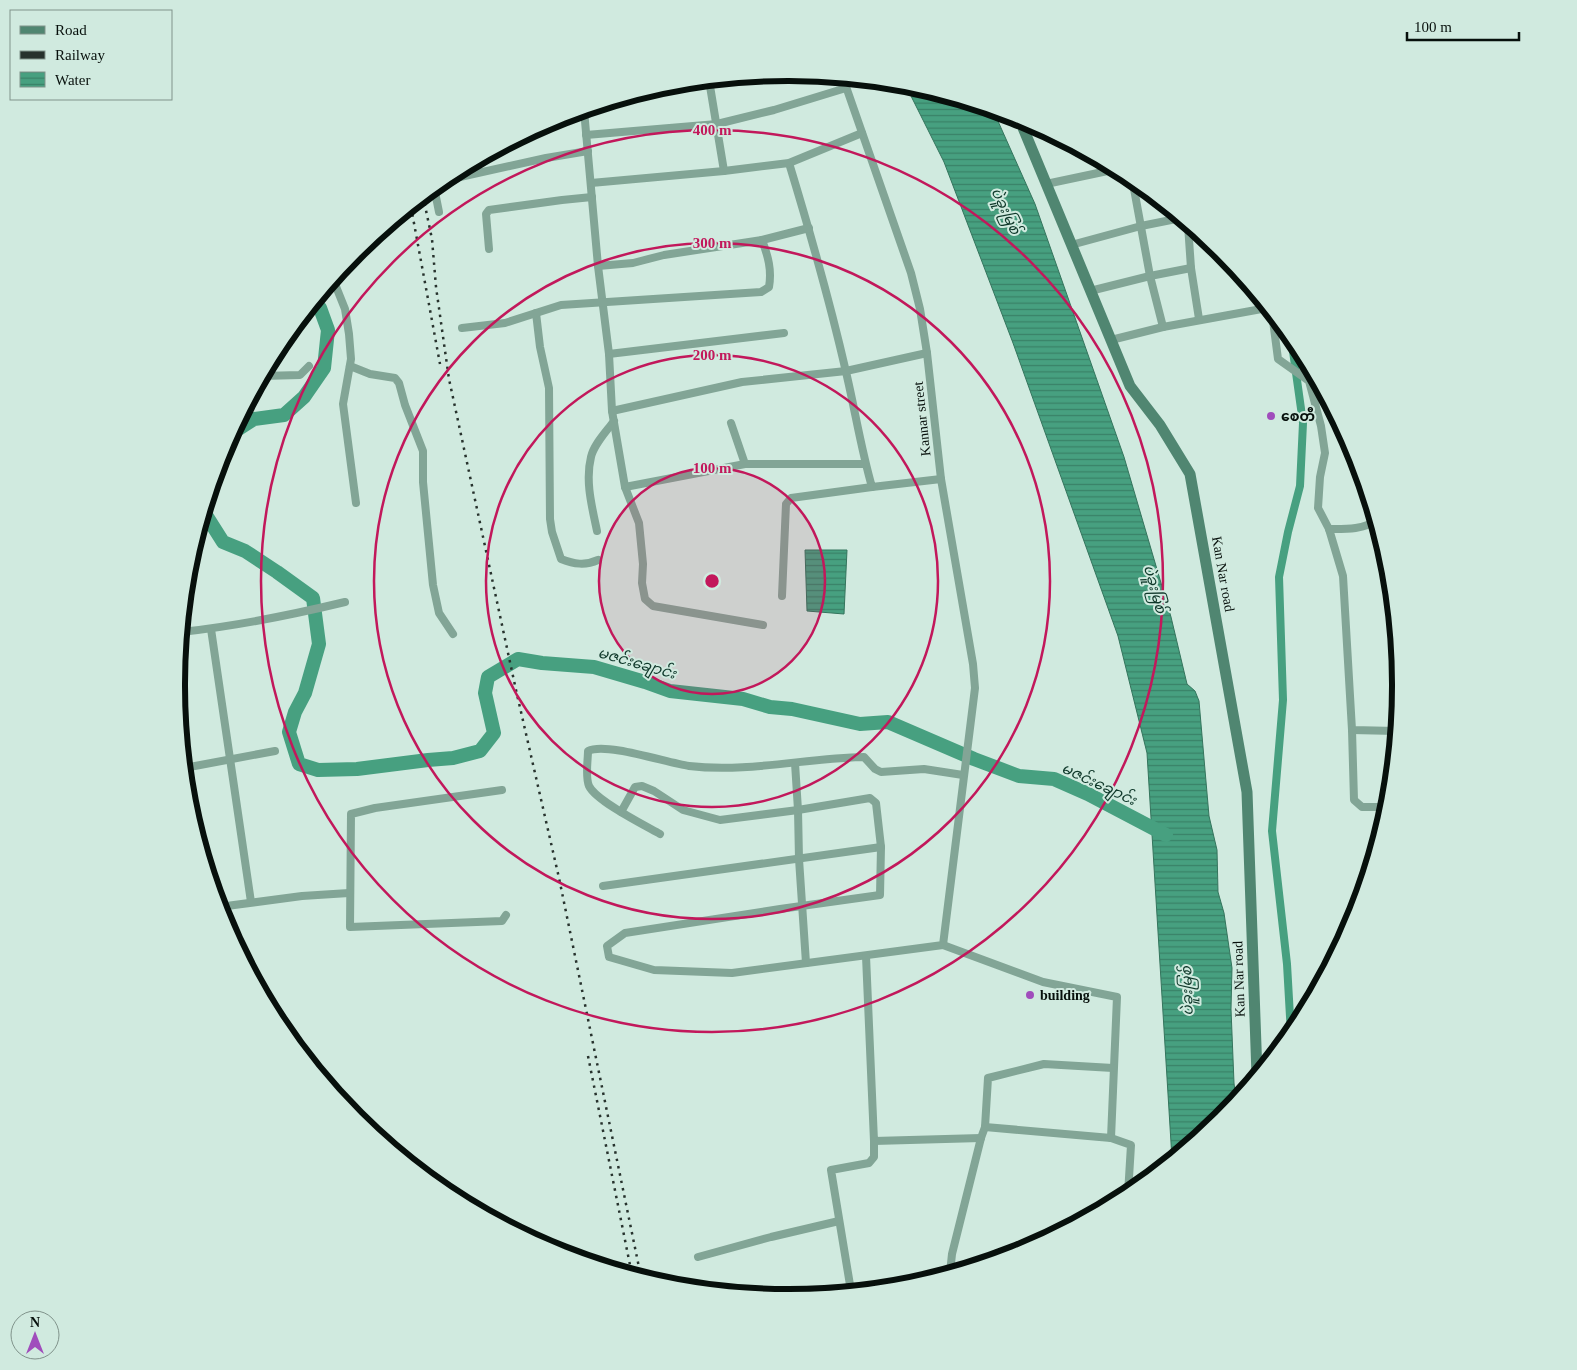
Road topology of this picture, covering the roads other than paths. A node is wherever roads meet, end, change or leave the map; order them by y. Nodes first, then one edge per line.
1 (845, 84) edge
2 (711, 86) edge
3 (846, 88) junction
4 (585, 117) edge
5 (717, 124) junction
6 (1027, 130) edge
7 (1024, 131) joint
8 (862, 133) junction
9 (586, 135) junction
10 (588, 151) junction
11 (789, 163) junction
12 (724, 171) junction
13 (1105, 171) edge
14 (464, 176) edge
15 (591, 183) junction
16 (1046, 184) junction
17 (1134, 190) edge
18 (436, 195) edge
19 (592, 198) junction
20 (439, 212) dead end
21 (1173, 220) edge
22 (1141, 226) junction
23 (808, 228) junction
24 (1189, 232) edge
25 (762, 240) junction
26 (1071, 245) junction
27 (489, 249) dead end
28 (598, 266) junction
29 (1191, 268) junction
30 (1150, 276) junction
31 (336, 286) edge
32 (1090, 292) junction
33 (602, 303) junction
34 (1260, 309) edge
35 (536, 313) junction
36 (1199, 320) junction
37 (1163, 327) junction
38 (1274, 327) edge
39 (462, 328) dead end
40 (784, 333) dead end
41 (1110, 340) junction
42 (927, 353) junction
43 (610, 354) junction
44 (309, 366) dead end
45 (350, 366) junction
46 (846, 371) junction
47 (271, 376) edge
48 (612, 412) junction
49 (614, 421) junction
50 (732, 423) dead end
51 (745, 464) junction
52 (865, 464) junction
53 (941, 479) junction
54 (625, 487) junction
55 (872, 487) junction
56 (356, 503) dead end
57 (1370, 523) edge
58 (1329, 529) junction
59 (596, 531) dead end
60 (598, 560) dead end
61 (782, 596) dead end
62 (345, 602) dead end
63 (763, 625) dead end
64 (211, 629) junction
65 (187, 631) edge
66 (453, 634) dead end
67 (1352, 730) junction
68 (1390, 731) edge
69 (275, 751) dead end
70 (230, 760) junction
71 (795, 763) junction
72 (190, 767) edge
73 (964, 771) junction
74 (502, 790) dead end
75 (1380, 807) edge
76 (798, 810) junction
77 (620, 812) junction
78 (660, 834) dead end
79 (881, 847) junction
80 (799, 859) junction
81 (603, 886) dead end
82 (349, 893) junction
83 (251, 902) junction
84 (227, 906) edge
85 (803, 906) junction
86 (506, 916) dead end
87 (943, 945) junction
88 (866, 956) junction
89 (806, 963) junction
90 (1257, 1065) edge
91 (1113, 1068) junction
92 (985, 1127) junction
93 (980, 1138) junction
94 (1111, 1138) junction
95 (874, 1141) junction
96 (1129, 1184) edge
97 (839, 1222) junction
98 (698, 1257) dead end
99 (951, 1266) edge
100 (850, 1285) edge

1 - 3 street, Kannar street
2 - 5 street
3 - 5 street
3 - 8 street, Kannar street
4 - 9 street
5 - 9 street
5 - 12 street
6 - 7 street
7 - 16 street, Kan Nar road
8 - 11 street
8 - 42 street, Kannar street
9 - 10 street
10 - 14 street
10 - 15 street
11 - 12 street
11 - 23 street
12 - 15 street
13 - 16 street
15 - 19 street
16 - 26 street, Kan Nar road
17 - 22 street
18 - 20 street
19 - 27 street
19 - 28 street
21 - 22 street
22 - 26 street
22 - 30 street
23 - 25 street
23 - 46 street
24 - 29 street
25 - 28 street
25 - 33 street
26 - 32 street, Kan Nar road
28 - 33 street
29 - 30 street
29 - 36 street
30 - 32 street
30 - 37 street
31 - 45 street
32 - 41 street, Kan Nar road
33 - 35 street
33 - 43 street
34 - 36 street
35 - 39 street
35 - 60 street
36 - 37 street
37 - 41 street
38 - 58 street
40 - 43 street
41 - 90 street, Kan Nar road
42 - 46 street
42 - 53 street, Kannar street
43 - 48 street
44 - 47 street
45 - 56 street
45 - 66 street
46 - 48 street
46 - 52 street
48 - 49 street
49 - 54 street
49 - 59 street
50 - 51 street
51 - 52 street
51 - 54 street
52 - 55 street
53 - 55 street
53 - 73 street, Kannar street
54 - 63 street
55 - 61 street
57 - 58 street
58 - 67 street
62 - 64 street
64 - 65 street
64 - 70 street
67 - 68 street
67 - 75 street
69 - 70 street
70 - 72 street
70 - 83 street
71 - 73 street
71 - 76 street
71 - 77 street
73 - 87 street, Kannar street
74 - 82 street
76 - 77 street
76 - 79 street
76 - 80 street
77 - 78 street
79 - 80 street
79 - 85 street
80 - 81 street
80 - 85 street
82 - 83 street
82 - 86 street
83 - 84 street
85 - 89 street
85 - 89 street
87 - 88 street
87 - 91 street
88 - 89 street
88 - 95 street
91 - 92 street
91 - 94 street
92 - 93 street
92 - 94 street
93 - 95 street
93 - 99 street
94 - 96 street
95 - 97 street
97 - 98 street
97 - 100 street

